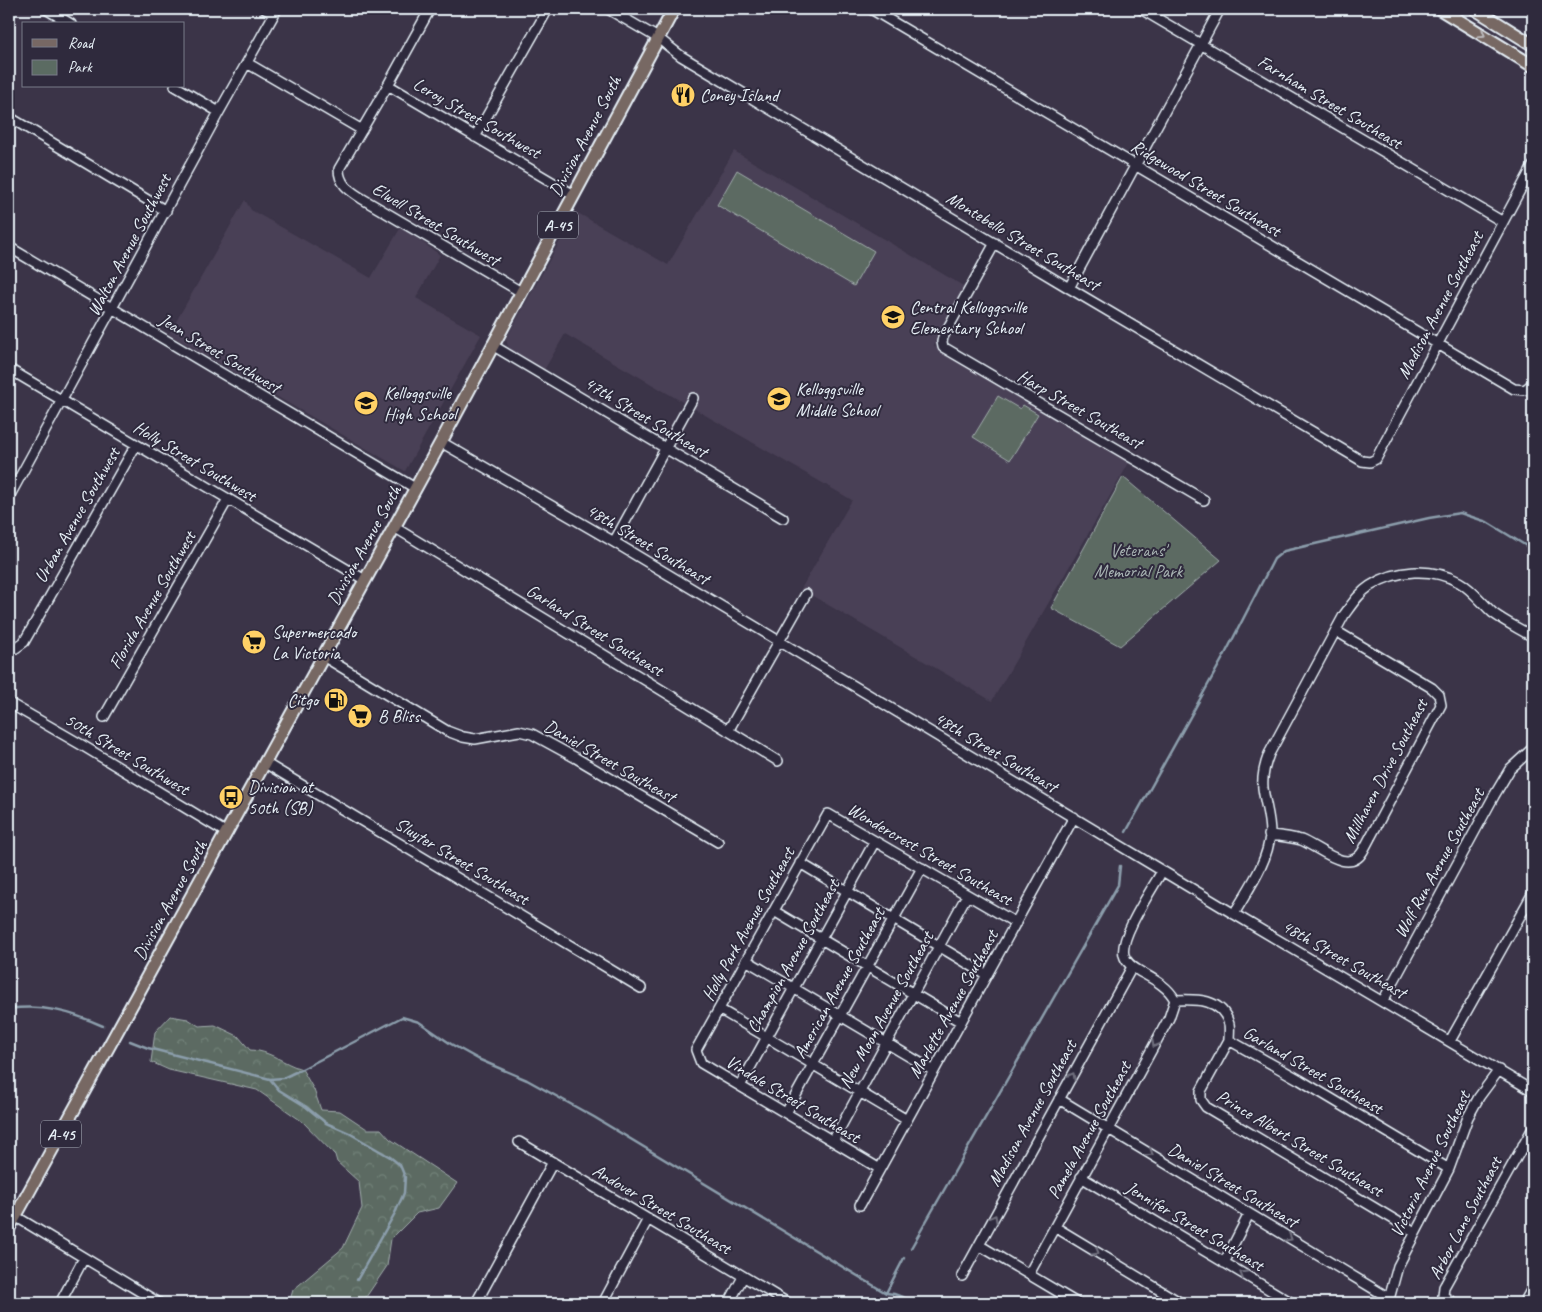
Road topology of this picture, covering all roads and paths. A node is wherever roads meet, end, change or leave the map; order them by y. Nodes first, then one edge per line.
1 (46, 9) edge
2 (265, 9) edge
3 (430, 9) edge
4 (548, 9) edge
5 (608, 9) edge
6 (674, 9) edge
7 (871, 9) edge
8 (1141, 9) edge
9 (1220, 9) edge
10 (1440, 9) edge
11 (1475, 9) edge
12 (276, 12) edge
13 (68, 22) edge
14 (658, 38) junction
15 (1201, 44) junction
16 (1533, 45) edge
17 (247, 62) junction
18 (1533, 66) edge
19 (388, 85) junction
20 (178, 88) edge
21 (219, 112) junction
22 (9, 117) edge
23 (362, 130) junction
24 (475, 137) junction
25 (1135, 165) junction
26 (1533, 166) edge
27 (574, 195) junction
28 (166, 211) junction
29 (1503, 222) junction
30 (994, 243) junction
31 (9, 247) edge
32 (1069, 288) junction
33 (521, 292) junction
34 (113, 309) junction
35 (1438, 344) junction
36 (492, 345) junction
37 (9, 369) edge
38 (1533, 383) edge
39 (692, 398) dead end
40 (62, 401) junction
41 (441, 442) junction
42 (136, 445) junction
43 (665, 448) junction
44 (1376, 459) joint
45 (415, 488) junction
46 (9, 497) edge
47 (228, 499) junction
48 (1204, 500) dead end
49 (783, 518) dead end
50 (394, 527) junction
51 (614, 542) junction
52 (365, 580) junction
53 (806, 594) dead end
54 (1336, 631) junction
55 (1533, 637) edge
56 (778, 641) junction
57 (13, 650) dead end
58 (323, 656) junction
59 (9, 703) edge
60 (104, 717) dead end
61 (728, 731) junction
62 (1533, 748) edge
63 (778, 761) dead end
64 (265, 763) junction
65 (828, 814) joint
66 (1074, 817) junction
67 (227, 833) junction
68 (1270, 834) junction
69 (875, 841) junction
70 (718, 842) dead end
71 (800, 863) junction
72 (922, 868) junction
73 (1162, 871) junction
74 (847, 892) junction
75 (1533, 893) edge
76 (967, 895) junction
77 (774, 911) junction
78 (1234, 914) junction
79 (894, 919) junction
80 (1016, 923) junction
81 (821, 939) junction
82 (939, 946) junction
83 (746, 960) junction
84 (1132, 966) junction
85 (867, 967) junction
86 (987, 975) junction
87 (641, 988) dead end
88 (794, 988) junction
89 (913, 994) junction
90 (1175, 1000) junction
91 (1383, 1000) junction
92 (719, 1009) junction
93 (840, 1015) junction
94 (961, 1022) junction
95 (767, 1037) junction
96 (1229, 1040) junction
97 (1450, 1041) junction
98 (887, 1043) junction
99 (696, 1050) joint
100 (813, 1064) junction
101 (1499, 1070) junction
102 (934, 1071) junction
103 (740, 1086) junction
104 (1533, 1090) edge
105 (860, 1092) junction
106 (1059, 1099) junction
107 (786, 1113) junction
108 (907, 1120) junction
109 (1108, 1128) junction
110 (1533, 1128) edge
111 (833, 1141) junction
112 (519, 1142) dead end
113 (1523, 1145) junction
114 (1533, 1151) edge
115 (553, 1162) junction
116 (880, 1169) junction
117 (1449, 1169) junction
118 (1081, 1177) junction
119 (860, 1205) dead end
120 (1250, 1214) junction
121 (15, 1216) junction
122 (648, 1219) junction
123 (1054, 1227) junction
124 (9, 1228) edge
125 (1415, 1232) junction
126 (979, 1245) junction
127 (84, 1258) junction
128 (1224, 1263) junction
129 (1029, 1274) junction
130 (962, 1276) dead end
131 (743, 1277) junction
132 (1533, 1287) edge
133 (1388, 1301) edge
134 (60, 1303) edge
135 (159, 1303) edge
136 (476, 1303) edge
137 (603, 1303) edge
138 (729, 1303) edge
139 (788, 1303) edge
140 (1077, 1303) edge
141 (1181, 1303) edge
142 (1292, 1303) edge
143 (1454, 1303) edge
144 (1524, 1303) edge

1 - 13 street
2 - 12 street
3 - 19 street
4 - 24 street
5 - 14 street, Montebello Street Southeast
6 - 14 main road, Division Avenue South / A-45
7 - 25 street, Ridgewood Street Southeast
8 - 15 street, Farnham Street Southeast
9 - 15 street
10 -> 18 main road
11 - 16 main road
12 - 17 street, Walton Avenue Southwest
14 - 27 main road, Division Avenue South / A-45
14 - 30 street, Montebello Street Southeast
15 - 25 street
15 - 29 street, Farnham Street Southeast
17 - 21 street, Walton Avenue Southwest
17 - 23 street
19 - 23 street
19 - 24 street, Leroy Street Southwest
20 - 21 street
21 - 28 street, Walton Avenue Southwest
22 - 28 street
23 - 33 street, Elwell Street Southwest
24 - 27 street, Leroy Street Southwest
25 - 32 street
25 - 35 street, Ridgewood Street Southeast
26 - 29 street, Madison Avenue Southeast
27 - 33 main road, Division Avenue South / A-45
28 - 34 street, Walton Avenue Southwest
29 - 35 street, Madison Avenue Southeast
30 - 32 street, Montebello Street Southeast
30 - 48 street, Harp Street Southeast
31 - 34 street, Jean Street Southwest
32 - 44 street, Montebello Street Southeast
33 - 36 main road, Division Avenue South / A-45
34 - 40 street, Walton Avenue Southwest
34 - 45 street, Jean Street Southwest
35 - 38 street, Ridgewood Street Southeast
35 - 44 street, Madison Avenue Southeast
36 - 41 main road, Division Avenue South / A-45
36 - 43 street, 47th Street Southeast
37 - 40 street, Holly Street Southwest
39 - 43 street
40 - 42 street, Holly Street Southwest
40 - 46 street, Walton Avenue Southwest
41 - 45 main road, Division Avenue South / A-45
41 - 51 street, 48th Street Southeast
42 - 47 street, Holly Street Southwest
42 - 57 street, Urban Avenue Southwest
43 - 49 street, 47th Street Southeast
43 - 51 street
45 - 50 main road, Division Avenue South / A-45
47 - 52 street, Holly Street Southwest
47 - 60 street, Florida Avenue Southwest
50 - 52 main road, Division Avenue South / A-45
50 - 61 street, Garland Street Southeast
51 - 56 street, 48th Street Southeast
52 - 58 main road, Division Avenue South / A-45
53 - 56 street
54 - 55 street
54 - 68 street
54 - 68 street, Millhaven Drive Southeast
56 - 61 street
56 - 66 street, 48th Street Southeast
58 - 64 main road, Division Avenue South / A-45
58 - 70 street, Daniel Street Southeast
59 - 67 street, 50th Street Southwest
61 - 63 street, Garland Street Southeast
62 - 91 street, Wolf Run Avenue Southeast
64 - 67 main road, Division Avenue South / A-45
64 - 87 street, Sluyter Street Southeast
65 - 69 street, Wondercrest Street Southeast
65 - 71 street, Holly Park Avenue Southeast
66 - 73 street, 48th Street Southeast
66 - 80 street, Marlette Avenue Southeast
67 - 121 main road, Division Avenue South / A-45
68 - 78 street
69 - 72 street, Wondercrest Street Southeast
69 - 74 street, Champion Avenue Southeast
71 - 74 street
71 - 77 street, Holly Park Avenue Southeast
72 - 76 street, Wondercrest Street Southeast
72 - 79 street, American Avenue Southeast
73 - 78 street, 48th Street Southeast
73 - 84 street
74 - 79 street
74 - 81 street, Champion Avenue Southeast
75 - 97 street
76 - 80 street, Wondercrest Street Southeast
76 - 82 street, New Moon Avenue Southeast
77 - 81 street
77 - 83 street, Holly Park Avenue Southeast
78 - 91 street, 48th Street Southeast
79 - 82 street
79 - 85 street, American Avenue Southeast
80 - 86 street, Marlette Avenue Southeast
81 - 85 street
81 - 88 street, Champion Avenue Southeast
82 - 86 street
82 - 89 street, New Moon Avenue Southeast
83 - 88 street
83 - 92 street, Holly Park Avenue Southeast
84 - 90 street
106 -> 84 street, Madison Avenue Southeast
85 - 89 street
85 - 93 street, American Avenue Southeast
86 - 94 street, Marlette Avenue Southeast
88 - 93 street
88 - 95 street, Champion Avenue Southeast
89 - 94 street
89 - 98 street, New Moon Avenue Southeast
90 - 96 street, Garland Street Southeast
90 -> 109 street, Pamela Avenue Southeast
91 - 97 street, 48th Street Southeast
92 - 95 street
92 - 99 street, Holly Park Avenue Southeast
93 - 98 street
93 - 100 street, American Avenue Southeast
94 - 102 street, Marlette Avenue Southeast
95 - 100 street
95 - 103 street, Champion Avenue Southeast
96 - 117 street, Garland Street Southeast
96 - 125 street, Prince Albert Street Southeast
97 - 101 street, 48th Street Southeast
98 - 102 street
98 - 105 street, New Moon Avenue Southeast
99 - 103 street, Vindale Street Southeast
100 - 105 street
100 - 107 street, American Avenue Southeast
101 - 104 street, 48th Street Southeast
101 - 117 street, Victoria Avenue Southeast
102 - 108 street, Marlette Avenue Southeast
103 - 107 street, Vindale Street Southeast
105 - 108 street
105 - 111 street, New Moon Avenue Southeast
106 - 109 street, Daniel Street Southeast
126 -> 106 street, Madison Avenue Southeast
107 - 111 street, Vindale Street Southeast
108 - 116 street, Marlette Avenue Southeast
109 - 118 street, Pamela Avenue Southeast
109 -> 120 street, Daniel Street Southeast
110 - 113 street
111 - 116 street, Vindale Street Southeast
112 - 115 street, Andover Street Southeast
113 - 114 street
113 - 143 street, Arbor Lane Southeast
115 - 122 street, Andover Street Southeast
115 - 136 street
116 - 119 street, Marlette Avenue Southeast
117 - 125 street, Victoria Avenue Southeast
118 - 123 street, Pamela Avenue Southeast
118 - 128 street, Jennifer Street Southeast
120 - 128 street
120 -> 133 street, Daniel Street Southeast
121 - 124 main road, Division Avenue South / A-45
121 - 127 street
122 - 131 street, Andover Street Southeast
122 - 137 street
123 - 129 street, Pamela Avenue Southeast
123 -> 141 street
125 - 133 street, Victoria Avenue Southeast
126 - 129 street
126 - 130 street, Madison Avenue Southeast
127 - 134 street
127 - 135 street
142 -> 128 street, Jennifer Street Southeast
129 - 140 street
131 - 138 street
131 - 139 street, Andover Street Southeast
132 - 144 street

